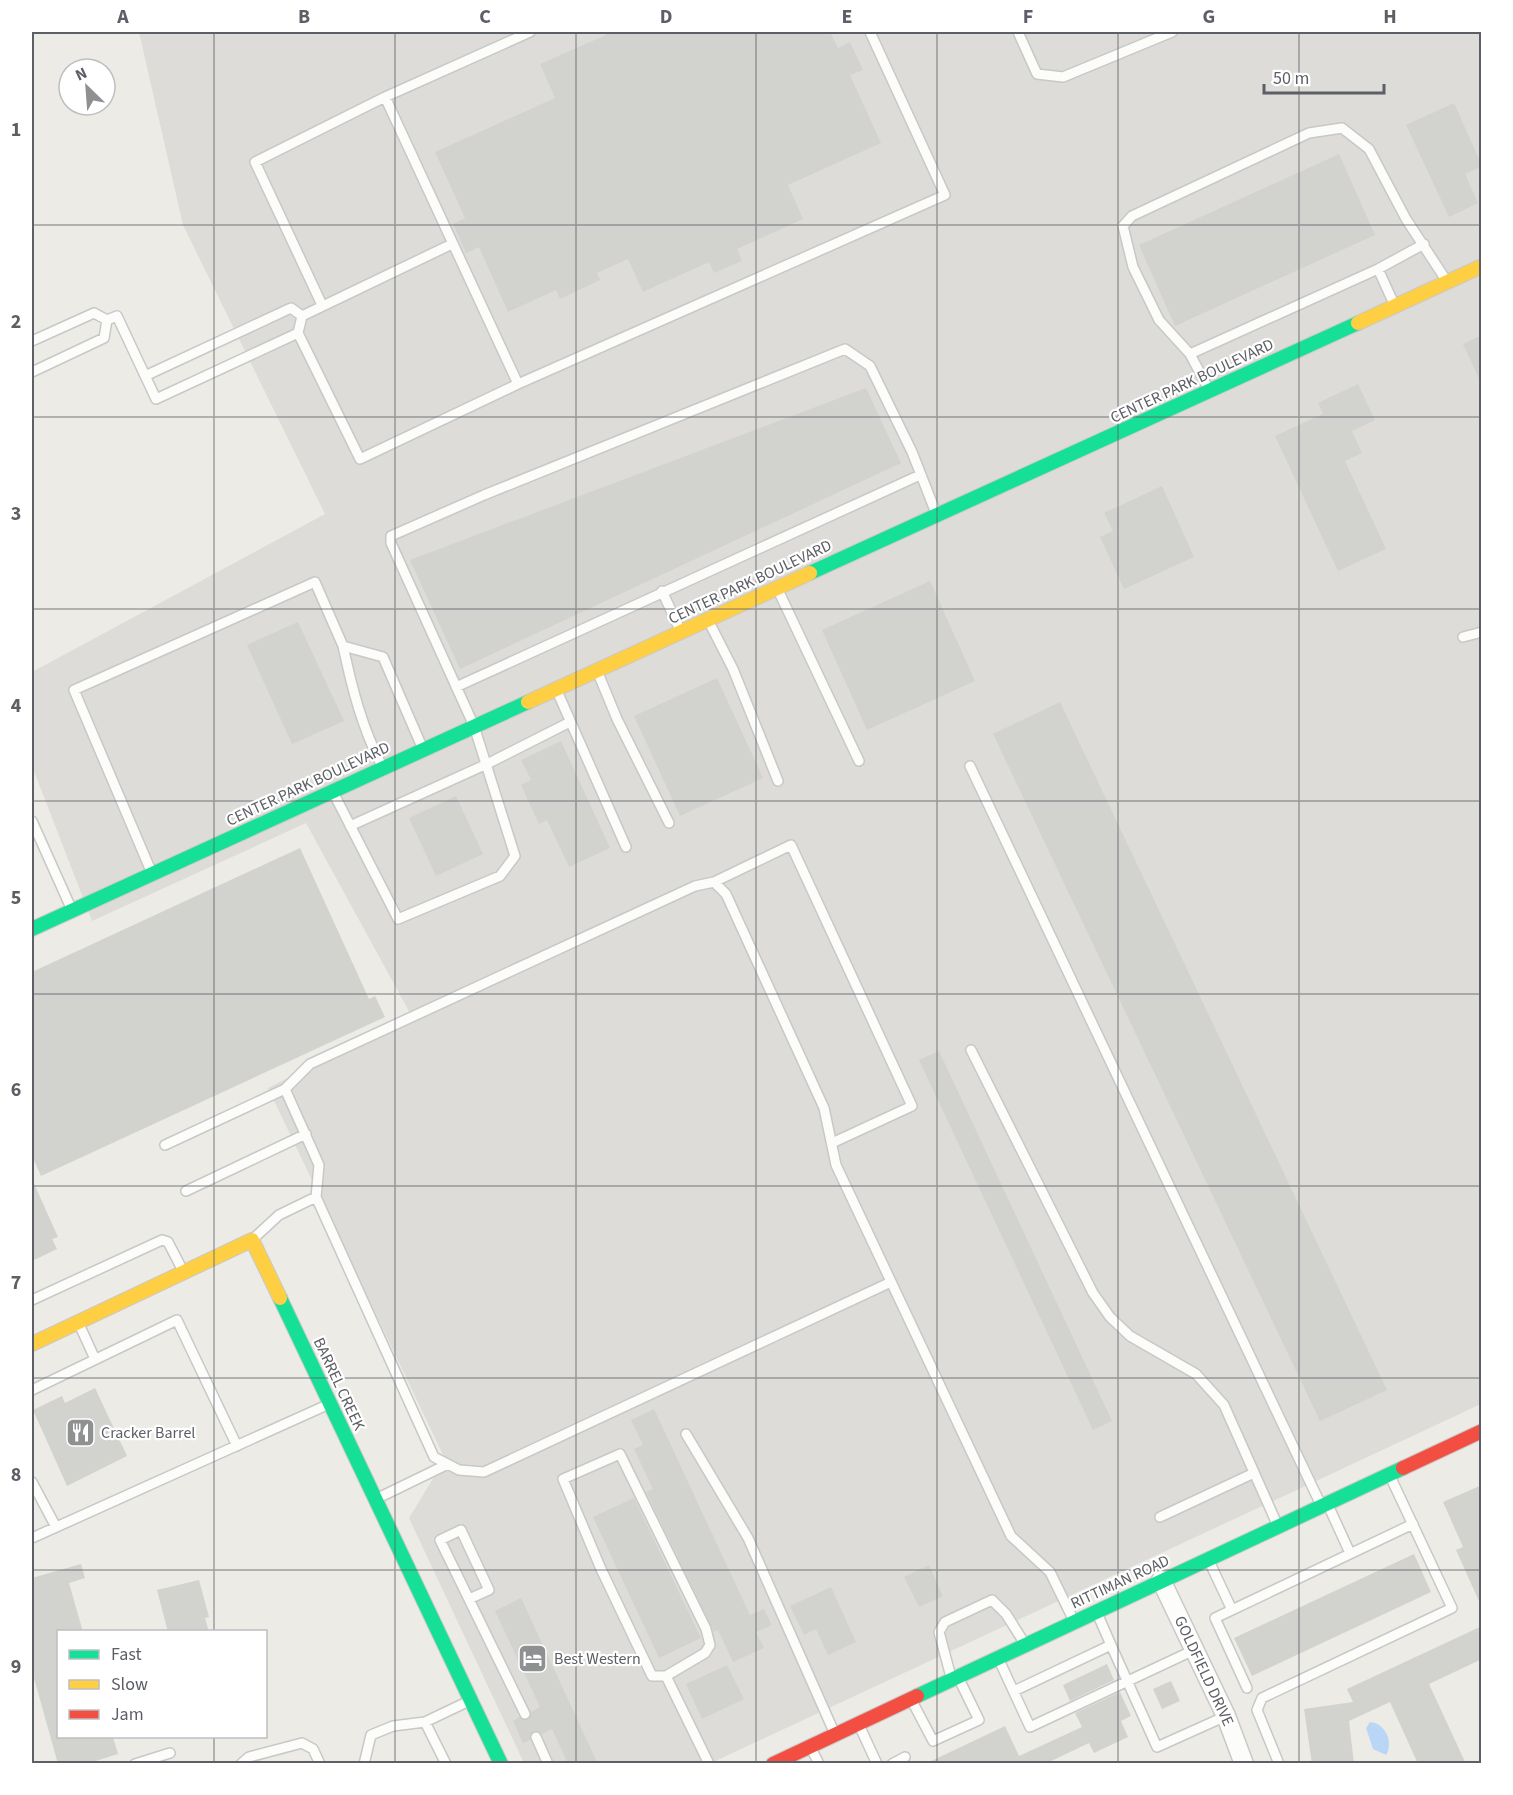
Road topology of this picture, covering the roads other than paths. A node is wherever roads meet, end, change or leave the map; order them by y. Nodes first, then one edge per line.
1 (530, 32) edge
2 (870, 32) edge
3 (1018, 32) edge
4 (1172, 32) edge
5 (385, 98) junction
6 (452, 244) junction
7 (1424, 244) junction
8 (1482, 266) edge
9 (1378, 269) junction
10 (1447, 282) junction
11 (322, 305) junction
12 (1394, 306) junction
13 (302, 316) junction
14 (107, 320) junction
15 (298, 333) junction
16 (32, 341) edge
17 (1190, 354) junction
18 (32, 372) edge
19 (146, 376) junction
20 (518, 384) junction
21 (1210, 391) junction
22 (920, 475) junction
23 (937, 515) junction
24 (777, 588) junction
25 (662, 591) junction
26 (708, 620) junction
27 (681, 632) junction
28 (1482, 632) edge
29 (1463, 637) dead end
30 (343, 646) junction
31 (597, 670) junction
32 (456, 687) junction
33 (556, 689) junction
34 (570, 722) junction
35 (474, 726) junction
36 (423, 749) junction
37 (859, 761) dead end
38 (487, 764) junction
39 (970, 766) dead end
40 (384, 768) junction
41 (778, 781) dead end
42 (333, 791) junction
43 (32, 821) edge
44 (669, 823) dead end
45 (350, 826) junction
46 (626, 847) dead end
47 (152, 873) junction
48 (714, 882) junction
49 (72, 910) junction
50 (32, 928) edge
51 (971, 1050) dead end
52 (285, 1089) junction
53 (306, 1134) junction
54 (832, 1143) junction
55 (165, 1145) dead end
56 (186, 1191) dead end
57 (316, 1197) junction
58 (252, 1240) junction
59 (184, 1272) junction
60 (891, 1282) junction
61 (32, 1300) edge
62 (78, 1322) junction
63 (32, 1344) edge
64 (96, 1359) junction
65 (32, 1390) edge
66 (329, 1404) junction
67 (1482, 1431) edge
68 (686, 1434) dead end
69 (237, 1446) junction
70 (448, 1464) junction
71 (1254, 1473) junction
72 (1389, 1474) junction
73 (32, 1482) edge
74 (375, 1499) junction
75 (1324, 1504) junction
76 (1160, 1517) dead end
77 (1413, 1524) junction
78 (1278, 1526) junction
79 (56, 1527) junction
80 (32, 1538) edge
81 (1350, 1553) junction
82 (1208, 1558) junction
83 (1161, 1580) junction
84 (469, 1599) junction
85 (1232, 1610) junction
86 (1096, 1611) junction
87 (1074, 1622) junction
88 (1026, 1644) junction
89 (1111, 1644) junction
90 (1194, 1650) junction
91 (998, 1657) junction
92 (666, 1676) junction
93 (955, 1678) junction
94 (1128, 1681) junction
95 (1247, 1688) dead end
96 (1014, 1691) junction
97 (911, 1699) junction
98 (471, 1700) junction
99 (525, 1714) dead end
100 (1226, 1716) junction
101 (425, 1722) junction
102 (858, 1723) junction
103 (835, 1734) junction
104 (536, 1737) dead end
105 (810, 1746) junction
106 (170, 1753) dead end
107 (905, 1757) dead end
108 (135, 1764) edge
109 (241, 1764) edge
110 (320, 1764) edge
111 (364, 1764) edge
112 (446, 1764) edge
113 (501, 1764) edge
114 (548, 1764) edge
115 (709, 1764) edge
116 (773, 1764) edge
117 (819, 1764) edge
118 (877, 1764) edge
119 (892, 1764) edge
120 (1244, 1764) edge
121 (1279, 1764) edge

1 - 5 lane
2 - 20 lane
3 - 4 lane
5 - 6 lane
5 - 11 lane
6 - 11 lane
6 - 20 lane
7 - 9 lane
7 - 10 lane
7 - 17 lane
8 - 10 street, CENTER PARK BOULEVARD
9 - 12 lane
9 - 17 lane
10 - 12 street, CENTER PARK BOULEVARD
11 - 13 lane
12 - 21 street, CENTER PARK BOULEVARD
13 - 15 lane
13 - 19 lane
14 - 16 lane
14 - 18 lane
14 - 19 lane
15 - 19 lane
15 - 20 lane
17 - 21 lane
21 - 23 street, CENTER PARK BOULEVARD
22 - 23 lane
22 - 25 lane
22 - 32 lane
23 - 24 street, CENTER PARK BOULEVARD
24 - 26 street, CENTER PARK BOULEVARD
24 - 37 lane
25 - 27 lane
25 - 32 lane
26 - 27 street, CENTER PARK BOULEVARD
26 - 41 lane
27 - 31 street, CENTER PARK BOULEVARD
28 - 29 lane
30 - 36 lane
30 - 40 lane
30 - 47 lane
31 - 33 street, CENTER PARK BOULEVARD
31 - 44 lane
32 - 35 lane
33 - 34 lane
33 - 35 street, CENTER PARK BOULEVARD
34 - 38 lane
34 - 46 lane
35 - 36 street, CENTER PARK BOULEVARD
35 - 38 lane
36 - 40 street, CENTER PARK BOULEVARD
38 - 45 lane
38 - 45 lane
39 - 75 lane
40 - 42 street, CENTER PARK BOULEVARD
42 - 45 lane
42 - 47 street, CENTER PARK BOULEVARD
43 - 49 lane
47 - 49 street, CENTER PARK BOULEVARD
48 - 52 lane
48 - 54 lane
48 - 54 lane
49 - 50 street, CENTER PARK BOULEVARD
51 - 71 lane
52 - 53 lane
52 - 55 lane
53 - 56 lane
53 - 57 lane
54 - 60 lane
57 - 58 lane
57 - 70 lane
58 - 59 street
58 - 66 street, BARREL CREEK
59 - 61 lane
59 - 62 street
60 - 70 lane
60 - 87 lane
62 - 63 street
62 - 64 lane
64 - 65 lane
64 - 69 lane
66 - 69 lane
66 - 74 street, BARREL CREEK
67 - 72 street, RITTIMAN ROAD
68 - 103 lane
69 - 79 lane
70 - 74 lane
71 - 76 lane
71 - 78 lane
72 - 75 street, RITTIMAN ROAD
72 - 77 lane
73 - 79 lane
74 - 98 street, BARREL CREEK
75 - 78 street, RITTIMAN ROAD
75 - 81 lane
77 - 81 lane
77 - 121 lane
78 - 82 street, RITTIMAN ROAD
79 - 80 lane
81 - 85 lane
82 - 83 street, RITTIMAN ROAD
82 - 85 lane
83 - 86 street, RITTIMAN ROAD
83 - 90 street, GOLDFIELD DRIVE
84 - 84 lane
84 - 99 lane
85 - 95 lane
86 - 87 street, RITTIMAN ROAD
86 - 89 lane
87 - 88 street, RITTIMAN ROAD
88 - 91 street, RITTIMAN ROAD
88 - 93 lane
89 - 94 lane
89 - 96 lane
90 - 94 lane
90 - 100 street, GOLDFIELD DRIVE
91 - 93 street, RITTIMAN ROAD
91 - 96 lane
92 - 92 lane
92 - 115 lane
93 - 97 street, RITTIMAN ROAD
93 - 97 lane
94 - 96 lane
94 - 100 lane
97 - 102 street, RITTIMAN ROAD
98 - 101 lane
98 - 113 street, BARREL CREEK
100 - 120 street, GOLDFIELD DRIVE
101 - 111 lane
101 - 112 lane
102 - 103 street, RITTIMAN ROAD
102 - 118 lane
103 - 105 street, RITTIMAN ROAD
104 - 114 lane
105 - 116 street, RITTIMAN ROAD
105 - 117 lane
106 - 108 lane
107 - 119 lane
109 - 110 lane

